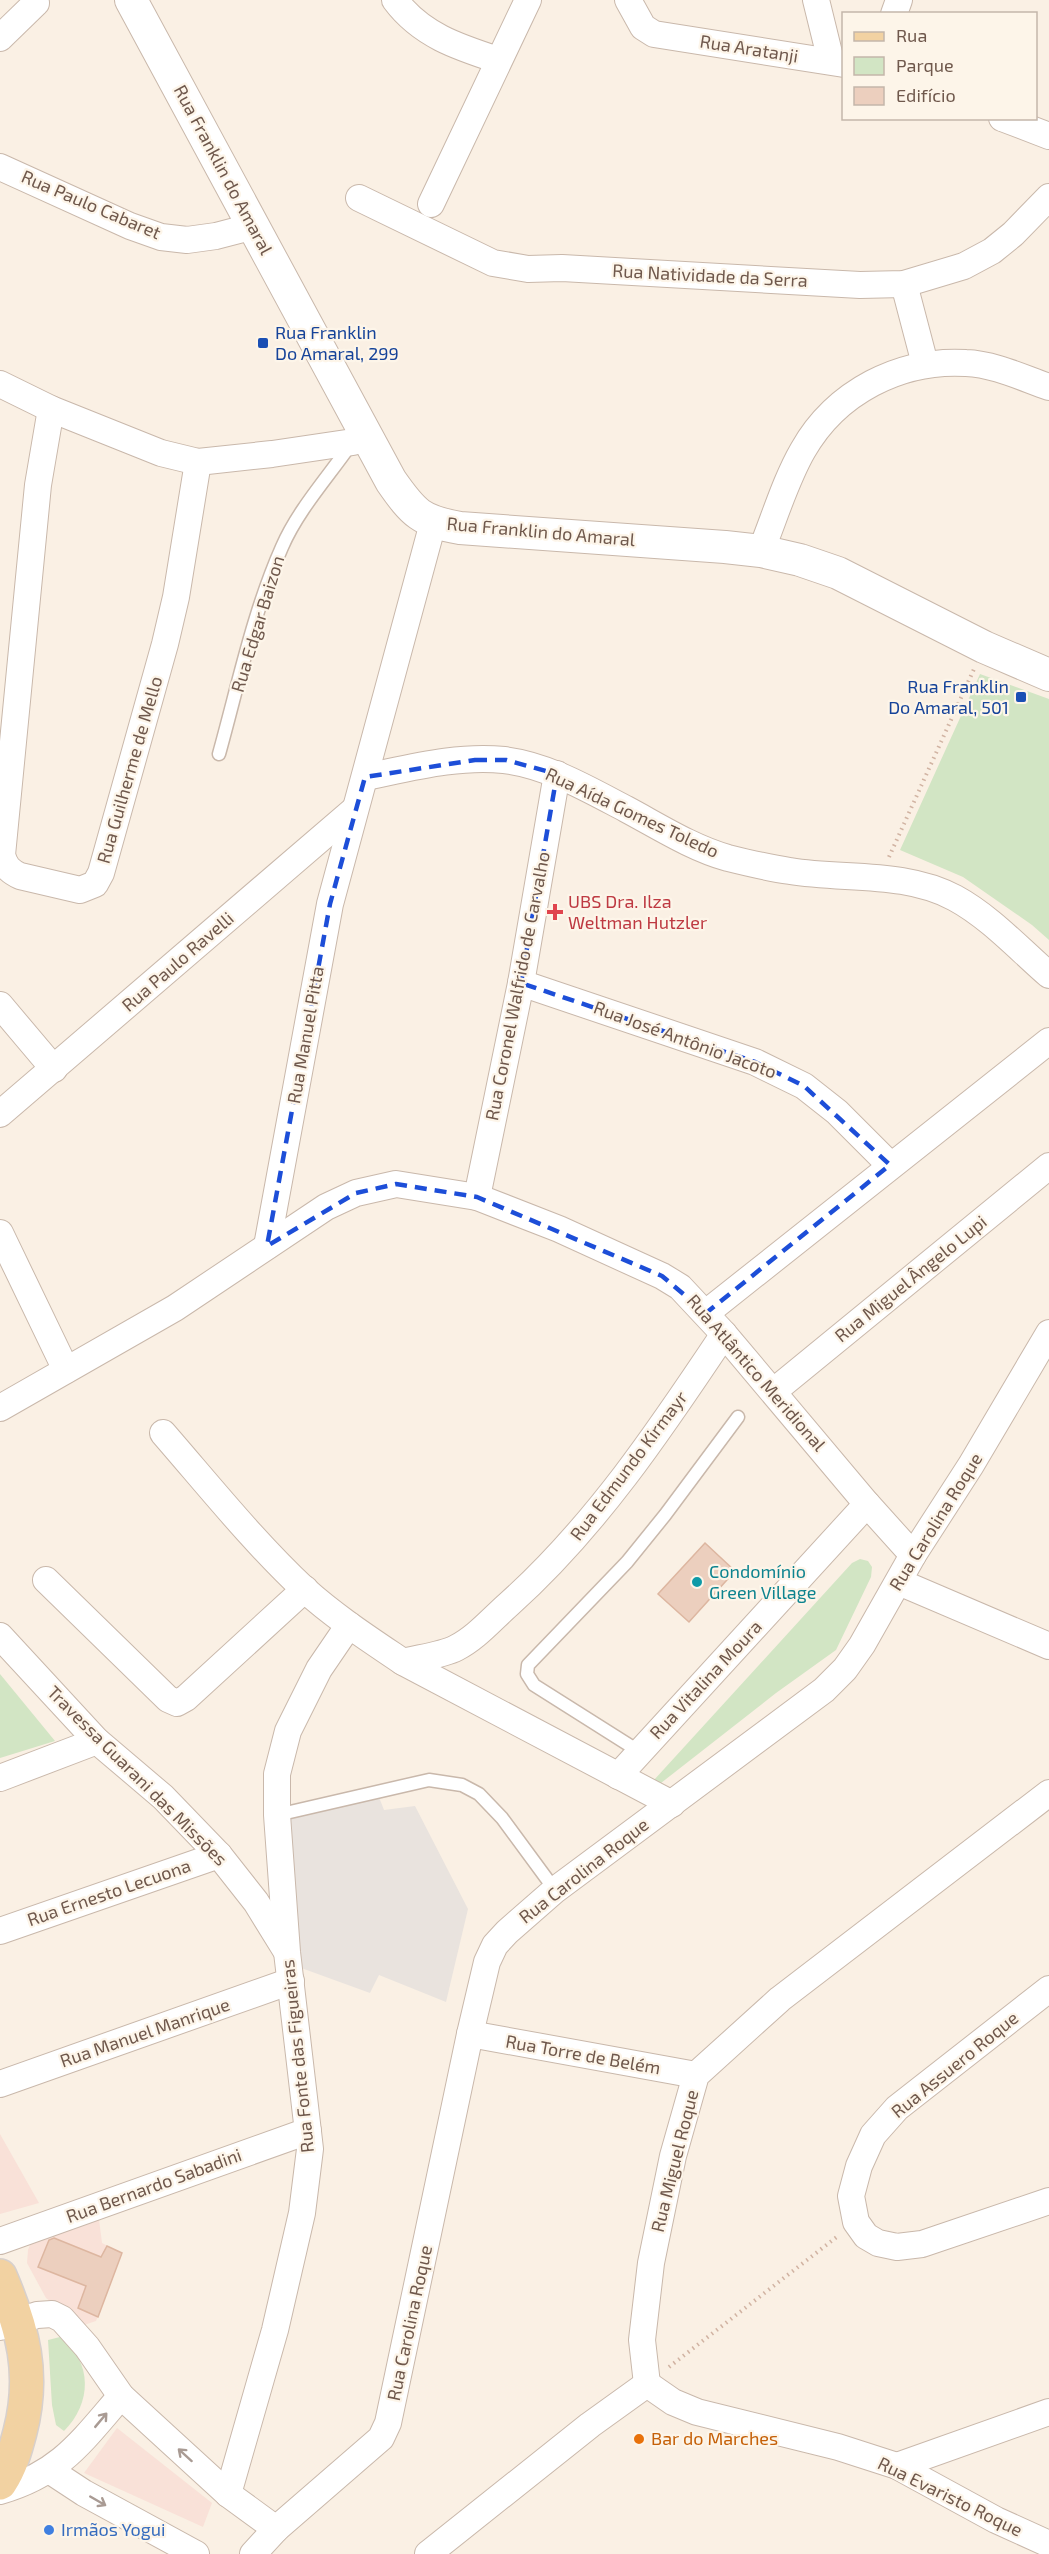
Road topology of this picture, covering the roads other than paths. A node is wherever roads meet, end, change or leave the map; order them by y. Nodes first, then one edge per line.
1 (131, 0) edge
2 (395, 0) edge
3 (528, 0) edge
4 (628, 0) edge
5 (816, 0) edge
6 (36, 3) dead end
7 (0, 38) edge
8 (498, 60) junction
9 (837, 63) edge
10 (1007, 120) edge
11 (1049, 136) edge
12 (0, 167) edge
13 (1049, 197) edge
14 (359, 198) dead end
15 (431, 204) dead end
16 (254, 226) junction
17 (904, 284) junction
18 (925, 364) junction
19 (0, 384) edge
20 (1049, 387) edge
21 (51, 409) junction
22 (360, 439) junction
23 (198, 462) junction
24 (433, 523) junction
25 (761, 551) junction
26 (1049, 675) edge
27 (219, 754) dead end
28 (557, 774) junction
29 (365, 777) junction
30 (355, 809) junction
31 (1049, 975) edge
32 (521, 983) junction
33 (0, 1005) edge
34 (1049, 1041) edge
35 (54, 1070) junction
36 (0, 1114) edge
37 (890, 1165) junction
38 (1049, 1166) edge
39 (477, 1197) junction
40 (0, 1233) edge
41 (267, 1246) junction
42 (706, 1313) junction
43 (1049, 1333) edge
44 (724, 1334) junction
45 (66, 1370) junction
46 (774, 1391) junction
47 (0, 1408) edge
48 (738, 1417) dead end
49 (163, 1433) dead end
50 (867, 1504) junction
51 (913, 1555) junction
52 (46, 1580) dead end
53 (899, 1582) junction
54 (305, 1589) junction
55 (349, 1625) junction
56 (0, 1636) edge
57 (1049, 1646) edge
58 (403, 1662) junction
59 (97, 1741) junction
60 (640, 1752) junction
61 (618, 1776) junction
62 (0, 1778) edge
63 (1049, 1793) edge
64 (672, 1804) junction
65 (277, 1815) junction
66 (219, 1855) junction
67 (555, 1890) junction
68 (0, 1931) edge
69 (287, 1952) junction
70 (291, 1981) junction
71 (1049, 1989) edge
72 (470, 2034) junction
73 (696, 2075) junction
74 (0, 2084) edge
75 (308, 2131) junction
76 (1049, 2201) edge
77 (0, 2241) edge
78 (0, 2276) edge
79 (9, 2323) edge
80 (647, 2384) junction
81 (121, 2396) junction
82 (1049, 2412) edge
83 (897, 2466) junction
84 (49, 2470) junction
85 (0, 2482) edge
86 (0, 2491) edge
87 (228, 2494) junction
88 (276, 2529) junction
89 (1049, 2544) edge
90 (196, 2554) edge
91 (253, 2554) edge
92 (428, 2554) edge

1 - 16 street, Rua Franklin do Amaral
2 - 8 street
3 - 8 street
4 - 9 street, Rua Aratanji
5 - 9 street
6 - 7 street
8 - 15 street
10 - 11 street
12 - 16 street, Rua Paulo Cabaret
13 - 17 street, Rua Natividade da Serra
14 - 17 street, Rua Natividade da Serra
16 - 22 street, Rua Franklin do Amaral
17 - 18 street
18 - 20 street
18 - 25 street
19 - 21 street
21 - 23 street
21 - 23 street, Rua Guilherme de Mello
22 - 23 street
22 - 24 street, Rua Franklin do Amaral
22 - 27 lane, Rua Edgar Baizon
24 - 25 street, Rua Franklin do Amaral
24 - 29 street, Rua Manuel Pitta
25 - 26 street, Rua Franklin do Amaral
28 - 29 street, Rua Aída Gomes Toledo
28 - 31 street, Rua Aída Gomes Toledo
28 - 32 street, Rua Coronel Walfrido de Carvalho
29 - 30 street, Rua Manuel Pitta
30 - 35 street, Rua Paulo Ravelli
30 - 41 street, Rua Manuel Pitta
32 - 37 street, Rua José Antônio Jacoto
32 - 39 street, Rua Coronel Walfrido de Carvalho
33 - 35 street
34 - 37 street
35 - 36 street, Rua Paulo Ravelli
37 - 42 street
38 - 46 street, Rua Miguel Ângelo Lupi
39 - 41 street, Rua Atlântico Meridional
39 - 42 street, Rua Atlântico Meridional
40 - 45 street
41 - 45 street
42 - 44 street, Rua Atlântico Meridional
43 - 51 street, Rua Carolina Roque
44 - 46 street, Rua Atlântico Meridional
44 - 58 street, Rua Edmundo Kirmayr
45 - 47 street
46 - 50 street, Rua Atlântico Meridional
48 - 60 lane
49 - 54 street
50 - 51 street, Rua Atlântico Meridional
50 - 60 street, Rua Vitalina Moura
51 - 53 street, Rua Carolina Roque
52 - 54 street
53 - 57 street
53 - 64 street, Rua Carolina Roque
54 - 55 street
55 - 58 street
55 - 65 street, Rua Fonte das Figueiras
56 - 59 street, Travessa Guarani das Missões
58 - 61 street
59 - 62 street
59 - 66 street, Travessa Guarani das Missões
60 - 61 street, Rua Vitalina Moura
61 - 64 street
63 - 73 street, Rua Miguel Roque
64 - 67 street, Rua Carolina Roque
65 - 67 lane
65 - 69 street, Rua Fonte das Figueiras
66 - 68 street, Rua Ernesto Lecuona
66 - 69 street, Travessa Guarani das Missões
67 - 72 street, Rua Carolina Roque
69 - 70 street, Rua Fonte das Figueiras
70 - 74 street, Rua Manuel Manrique
70 - 75 street, Rua Fonte das Figueiras
71 - 76 street, Rua Assuero Roque
72 - 73 street, Rua Torre de Belém
72 - 88 street, Rua Carolina Roque
73 - 80 street, Rua Miguel Roque
75 - 77 street, Rua Bernardo Sabadini
75 - 87 street, Rua Fonte das Figueiras
78 - 79 main road
79 - 81 street
79 - 85 main road
80 - 83 street, Rua Evaristo Roque
80 - 92 street
84 -> 81 street
87 -> 81 street
82 - 83 street
83 - 89 street, Rua Evaristo Roque
84 - 86 street
84 -> 90 street
87 - 88 street
88 - 91 street, Rua Carolina Roque

